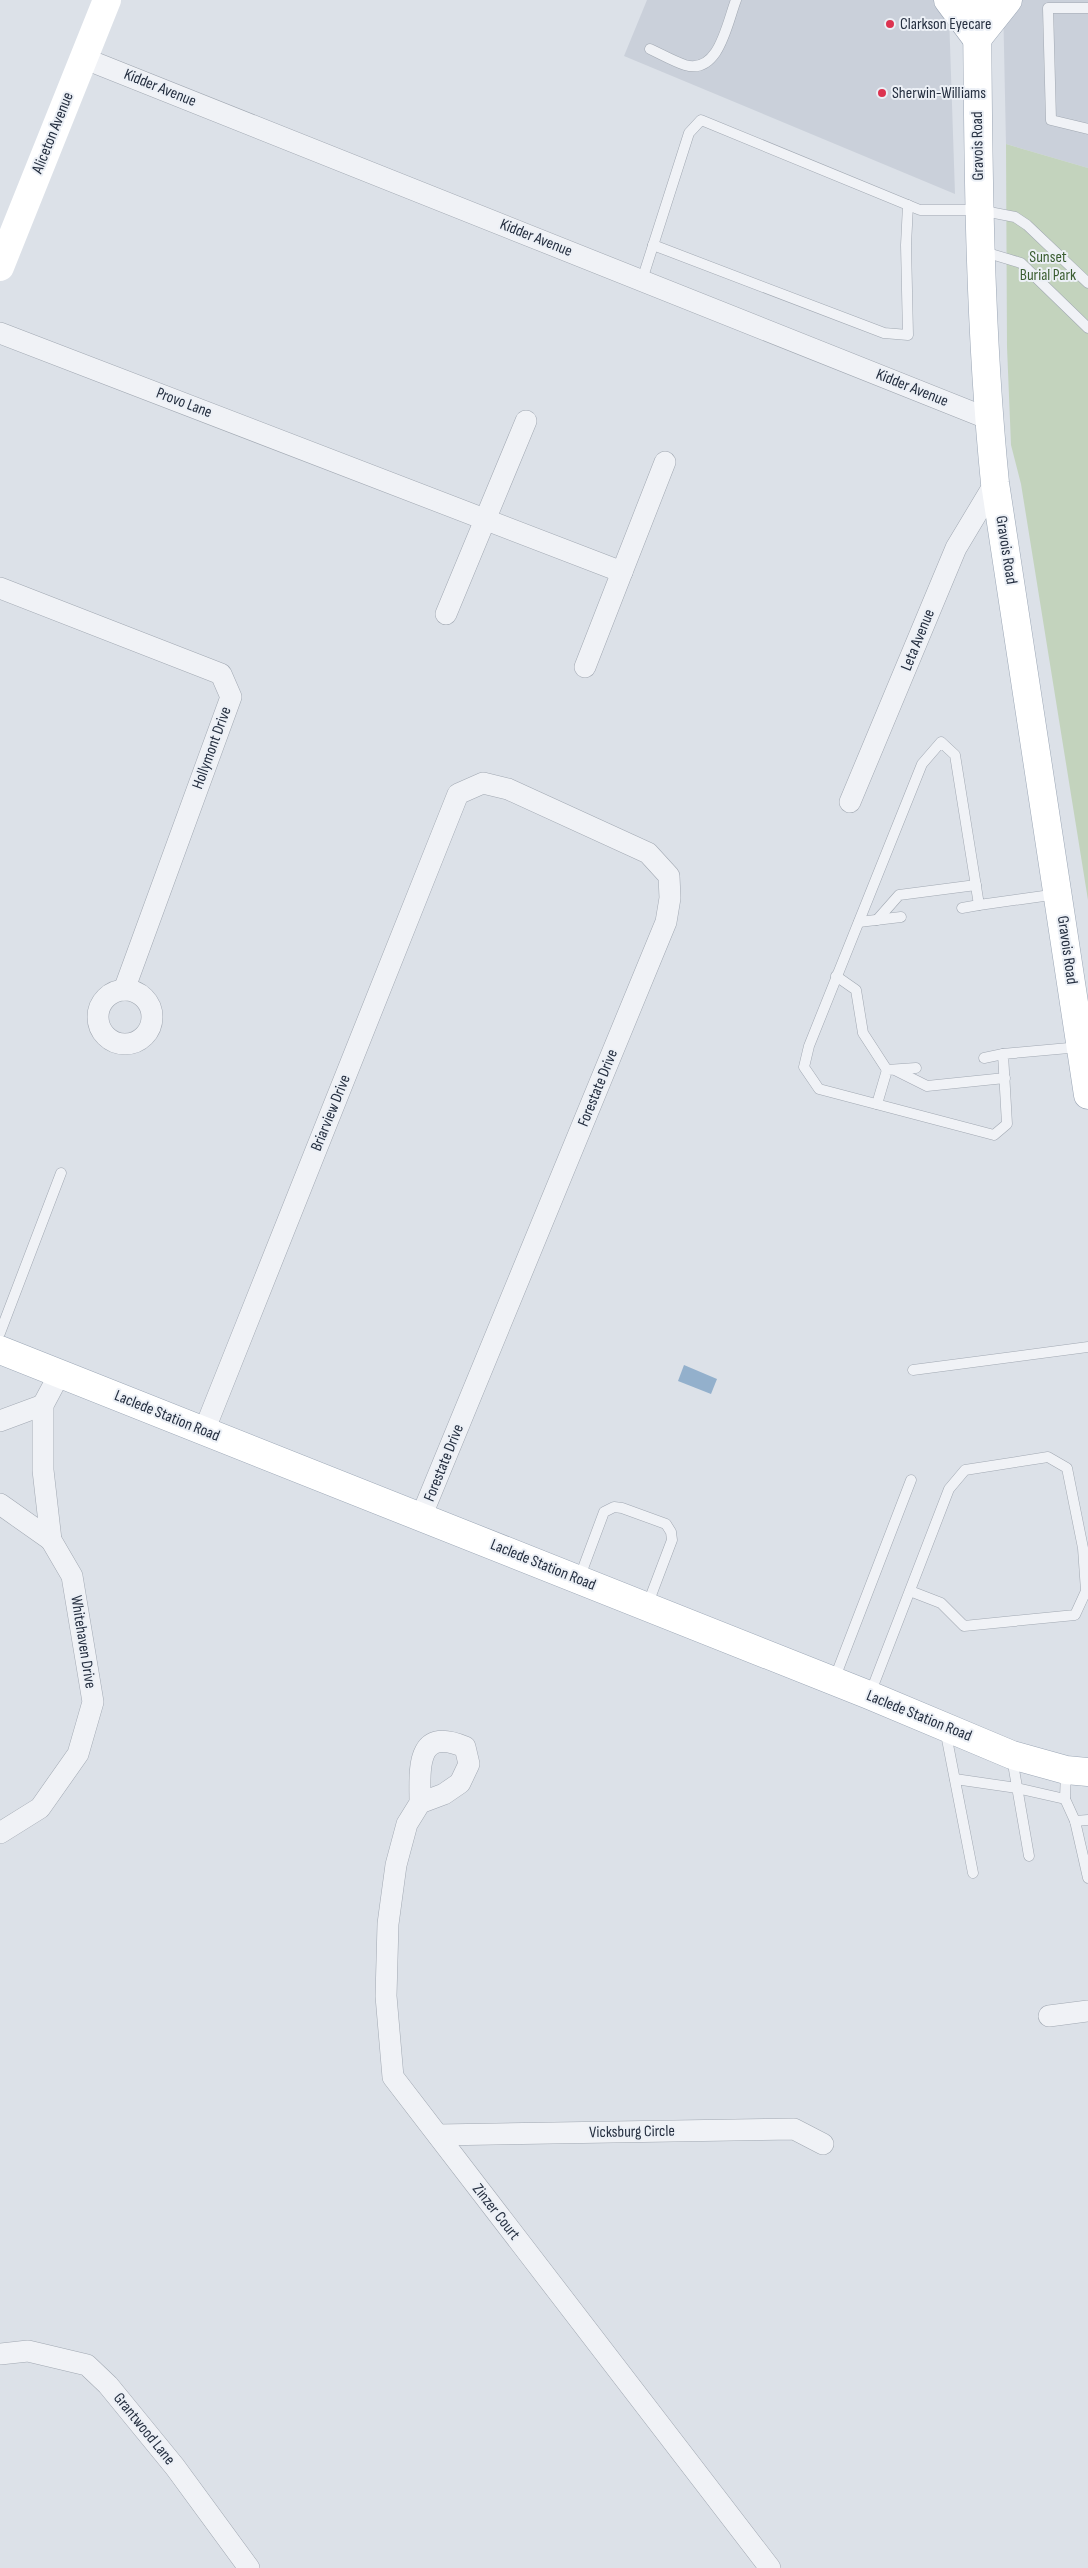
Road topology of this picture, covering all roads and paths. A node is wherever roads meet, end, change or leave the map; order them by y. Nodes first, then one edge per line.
1 (107, 0) edge
2 (736, 0) edge
3 (948, 0) edge
4 (977, 0) edge
5 (1008, 0) edge
6 (1088, 8) edge
7 (977, 39) junction
8 (650, 49) dead end
9 (83, 58) junction
10 (1088, 129) edge
11 (908, 205) junction
12 (979, 210) junction
13 (653, 244) junction
14 (980, 250) junction
15 (0, 266) edge
16 (642, 280) junction
17 (1088, 283) edge
18 (1088, 328) edge
19 (0, 333) edge
20 (989, 419) junction
21 (526, 421) dead end
22 (665, 462) dead end
23 (996, 483) junction
24 (487, 519) junction
25 (622, 572) junction
26 (0, 588) edge
27 (446, 614) dead end
28 (585, 667) dead end
29 (458, 794) joint
30 (850, 802) dead end
31 (976, 885) junction
32 (1058, 894) junction
33 (979, 905) junction
34 (962, 908) dead end
35 (902, 918) dead end
36 (877, 920) junction
37 (858, 922) junction
38 (836, 976) junction
39 (124, 990) dead end
40 (1081, 1047) junction
41 (1003, 1054) junction
42 (984, 1058) dead end
43 (916, 1068) dead end
44 (891, 1070) junction
45 (1005, 1078) junction
46 (1088, 1095) edge
47 (876, 1104) junction
48 (61, 1174) dead end
49 (0, 1333) edge
50 (1088, 1346) edge
51 (0, 1350) edge
52 (913, 1370) dead end
53 (60, 1373) junction
54 (43, 1405) junction
55 (0, 1421) edge
56 (204, 1431) junction
57 (911, 1480) dead end
58 (0, 1504) edge
59 (421, 1518) junction
60 (51, 1540) junction
61 (1086, 1547) edge
62 (579, 1580) junction
63 (910, 1591) junction
64 (647, 1607) junction
65 (834, 1681) junction
66 (869, 1695) junction
67 (944, 1726) junction
68 (1012, 1754) junction
69 (1077, 1771) edge
70 (955, 1779) junction
71 (1018, 1788) junction
72 (1065, 1799) junction
73 (420, 1803) dead end
74 (1088, 1820) edge
75 (1075, 1821) junction
76 (0, 1834) edge
77 (1029, 1856) dead end
78 (973, 1873) dead end
79 (1088, 1878) edge
80 (1088, 2011) edge
81 (1049, 2016) dead end
82 (438, 2135) junction
83 (823, 2144) dead end
84 (0, 2354) edge
85 (249, 2568) edge
86 (770, 2568) edge

1 - 9 main road, Aliceton Avenue
2 - 8 lane
3 - 7 main road
4 - 7 main road, Gravois Road
5 - 7 main road
6 - 10 lane
7 - 12 main road, Gravois Road
9 - 15 main road, Aliceton Avenue
9 - 16 street, Kidder Avenue
11 - 12 lane
11 - 13 lane
11 - 13 lane
12 - 14 main road, Gravois Road
12 - 17 lane
13 - 16 lane
14 - 18 lane
14 - 20 main road, Gravois Road
16 - 20 street, Kidder Avenue
19 - 24 street, Provo Lane
20 - 23 main road, Gravois Road
21 - 24 street
22 - 25 street
23 - 30 street, Leta Avenue
23 - 32 main road, Gravois Road
24 - 25 street, Provo Lane
24 - 27 street
25 - 28 street
26 - 39 street, Hollymont Drive
29 - 56 street, Briarview Drive
29 - 59 street, Forestate Drive
31 - 33 lane
31 - 36 lane
31 - 37 lane
32 - 33 lane
32 - 40 main road, Gravois Road
33 - 34 lane
35 - 36 lane
36 - 37 lane
37 - 38 lane
38 - 44 lane
38 - 47 lane
40 - 41 lane
40 - 46 main road, Gravois Road
41 - 42 lane
41 - 45 lane
43 - 44 lane
44 - 45 lane
44 - 47 lane
45 - 47 lane
48 - 49 lane
50 - 52 lane
51 - 53 main road, Laclede Station Road
53 - 54 street, Whitehaven Drive
53 - 56 main road, Laclede Station Road
54 - 55 street
54 - 60 street, Whitehaven Drive
56 - 59 main road, Laclede Station Road
57 - 65 lane
58 - 60 street, Whitehaven Drive
59 - 62 main road, Laclede Station Road
60 - 76 street, Whitehaven Drive
61 - 63 lane
61 - 63 lane
62 - 64 main road, Laclede Station Road
62 - 64 lane
63 - 66 lane
64 - 65 main road, Laclede Station Road
65 - 66 main road, Laclede Station Road
66 - 67 main road, Laclede Station Road
67 - 68 main road, Laclede Station Road
67 - 70 lane
68 - 69 main road, Laclede Station Road
68 - 71 lane
69 - 72 lane
70 - 71 lane
70 - 78 lane
71 - 72 lane
71 - 77 lane
72 - 75 lane
73 - 82 street, Zinzer Court
74 - 75 lane
75 - 79 lane
80 - 81 street
82 - 83 street, Vicksburg Circle
82 - 86 street, Zinzer Court
84 - 85 street, Grantwood Lane

